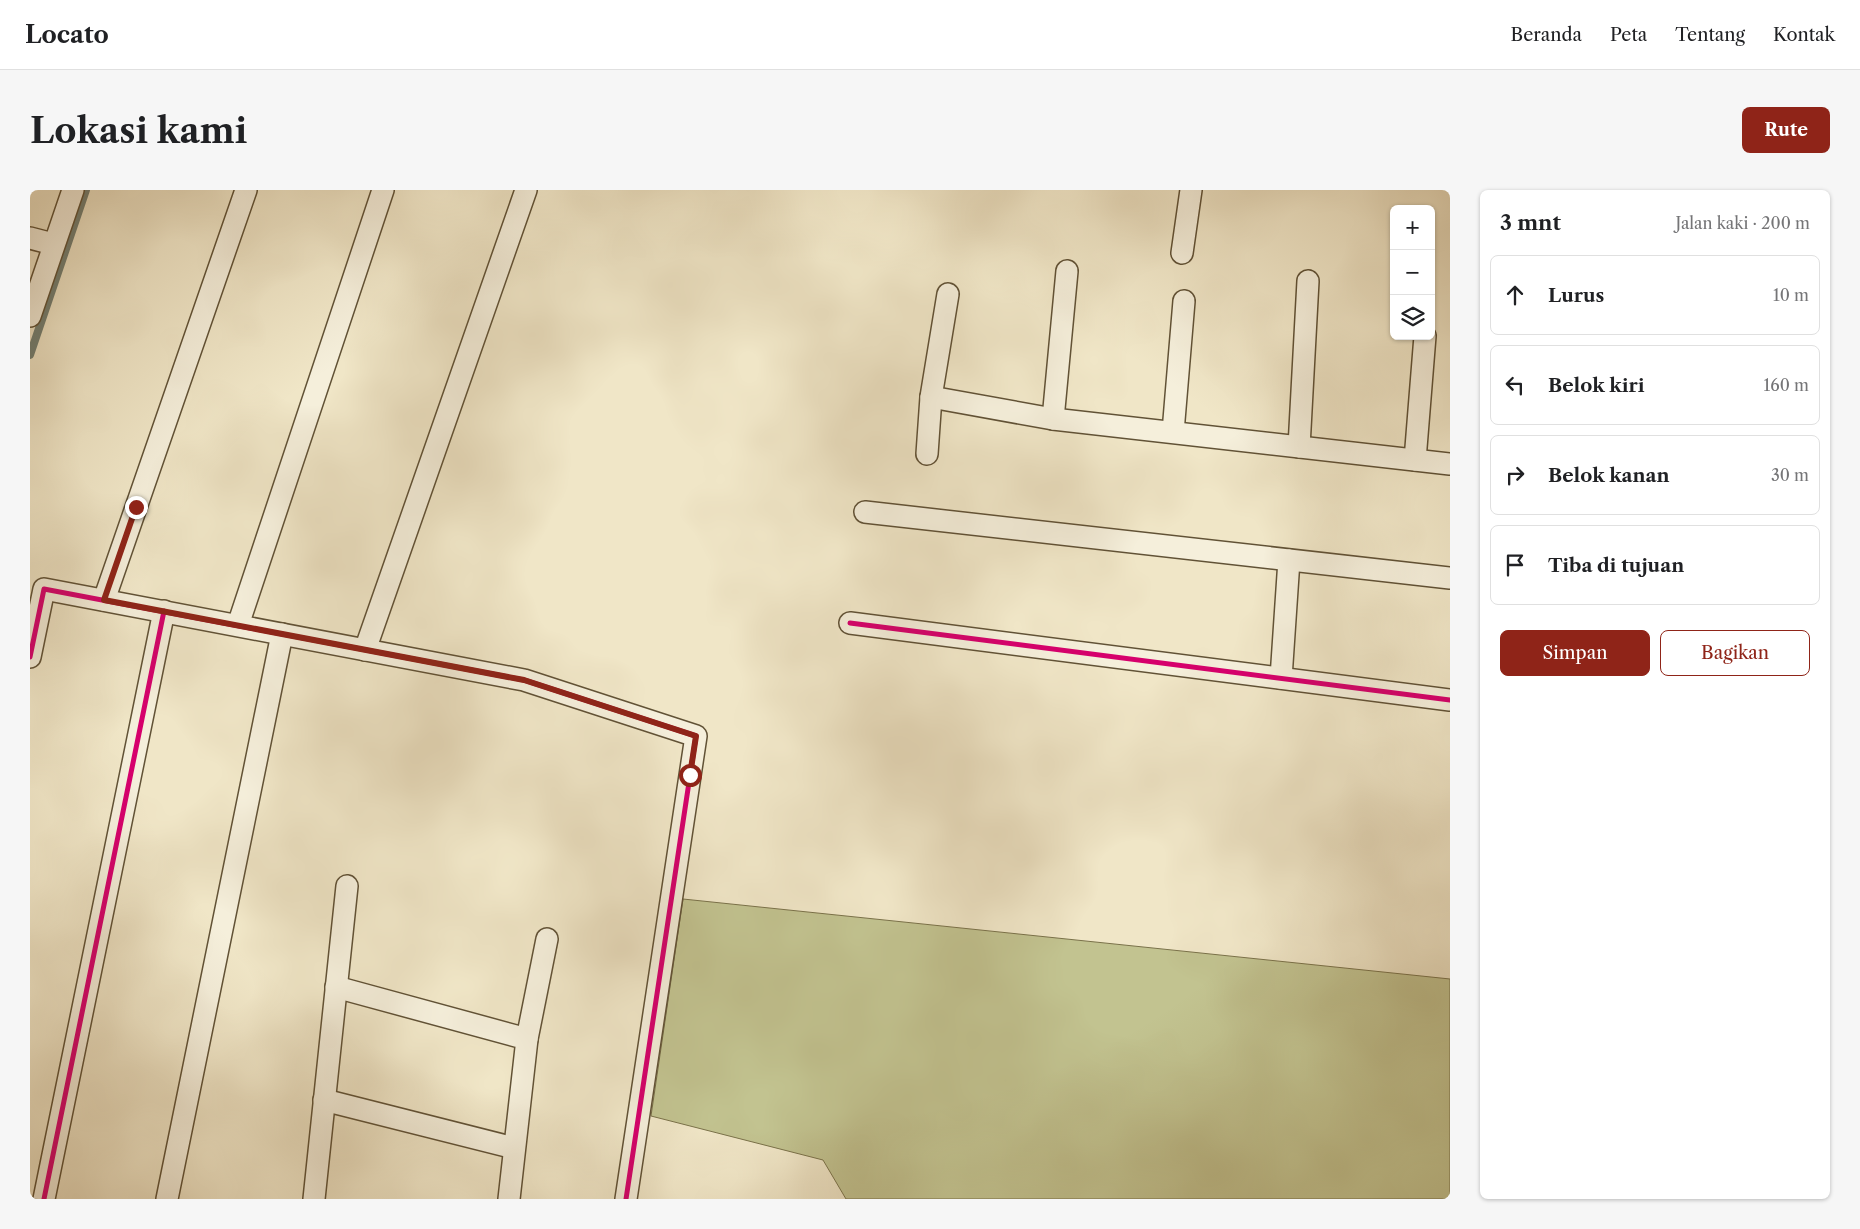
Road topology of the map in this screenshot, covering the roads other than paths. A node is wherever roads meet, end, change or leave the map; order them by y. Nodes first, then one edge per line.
1 (73, 190) edge
2 (246, 190) edge
3 (383, 190) edge
4 (526, 190) edge
5 (1191, 190) edge
6 (30, 238) edge
7 (54, 244) junction
8 (1182, 253) dead end
9 (1067, 271) dead end
10 (1308, 281) dead end
11 (948, 294) dead end
12 (1184, 301) dead end
13 (30, 316) edge
14 (1425, 340) edge
15 (931, 397) junction
16 (1053, 419) junction
17 (1173, 432) junction
18 (1299, 447) junction
19 (927, 454) dead end
20 (1415, 460) junction
21 (1450, 464) edge
22 (865, 512) dead end
23 (1289, 560) junction
24 (1450, 578) edge
25 (104, 600) junction
26 (164, 611) junction
27 (850, 623) dead end
28 (238, 626) junction
29 (282, 634) junction
30 (365, 650) junction
31 (30, 657) edge
32 (1281, 678) junction
33 (1450, 700) edge
34 (347, 886) dead end
35 (547, 939) dead end
36 (336, 987) junction
37 (527, 1039) junction
38 (324, 1100) junction
39 (514, 1148) junction
40 (44, 1199) edge
41 (167, 1199) edge
42 (314, 1199) edge
43 (508, 1199) edge
44 (626, 1199) edge

1 - 7 street
2 - 25 street
3 - 28 street
4 - 30 street
5 - 8 street
6 - 7 street
7 - 13 street
9 - 16 street
10 - 18 street
11 - 15 street
12 - 17 street
14 - 20 street
15 - 16 street
15 - 19 street
16 - 17 street
17 - 18 street
18 - 20 street
20 - 21 street
22 - 23 street
23 - 24 street
23 - 32 street
25 - 26 street
25 - 31 street
26 - 28 street
26 - 40 street
27 - 32 street
28 - 29 street
29 - 30 street
29 - 41 street
30 - 44 street
32 - 33 street
34 - 36 street
35 - 37 street
36 - 37 street
36 - 38 street
37 - 39 street
38 - 39 street
38 - 42 street
39 - 43 street

